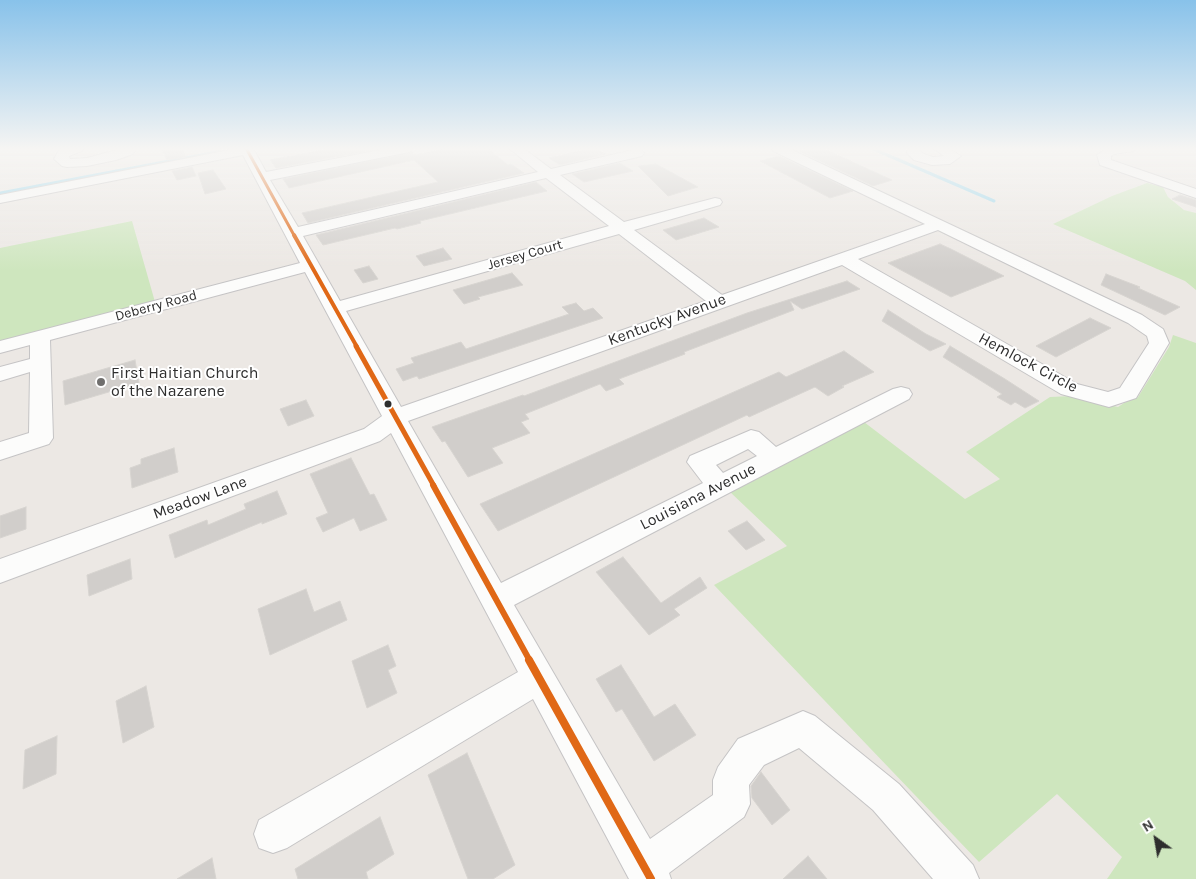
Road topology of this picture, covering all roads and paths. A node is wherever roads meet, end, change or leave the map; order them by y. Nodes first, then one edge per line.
1 (49, 189) edge
2 (269, 189) edge
3 (485, 189) edge
4 (570, 189) edge
5 (863, 189) edge
6 (1182, 189) edge
7 (1196, 194) edge
8 (0, 199) edge
9 (715, 202) dead end
10 (938, 225) junction
11 (622, 228) junction
12 (294, 233) junction
13 (843, 258) junction
14 (311, 264) junction
15 (720, 302) junction
16 (336, 308) junction
17 (40, 336) junction
18 (0, 347) edge
19 (40, 363) junction
20 (0, 374) edge
21 (900, 394) dead end
22 (396, 417) junction
23 (0, 451) edge
24 (0, 571) edge
25 (495, 600) junction
26 (538, 678) junction
27 (273, 834) dead end
28 (648, 873) edge
29 (959, 879) edge

1 - 8 street
2 - 12 street
3 - 12 street
4 - 11 street
5 - 10 street
6 - 7 street
9 - 11 street, Jersey Court
10 - 13 street, Kentucky Avenue
10 - 13 street, Hemlock Circle
11 - 15 street
11 - 16 street, Jersey Court
12 - 14 street
13 - 15 street, Kentucky Avenue
14 - 16 street
14 - 17 street, Deberry Road
15 - 22 street, Kentucky Avenue
16 - 22 street
17 - 18 street, Deberry Road
17 - 19 street
19 - 20 street
19 - 23 street
21 - 25 street, Louisiana Avenue
22 - 24 street, Meadow Lane
22 - 25 street
25 - 26 street
26 - 27 street
26 - 28 street
28 - 29 street

